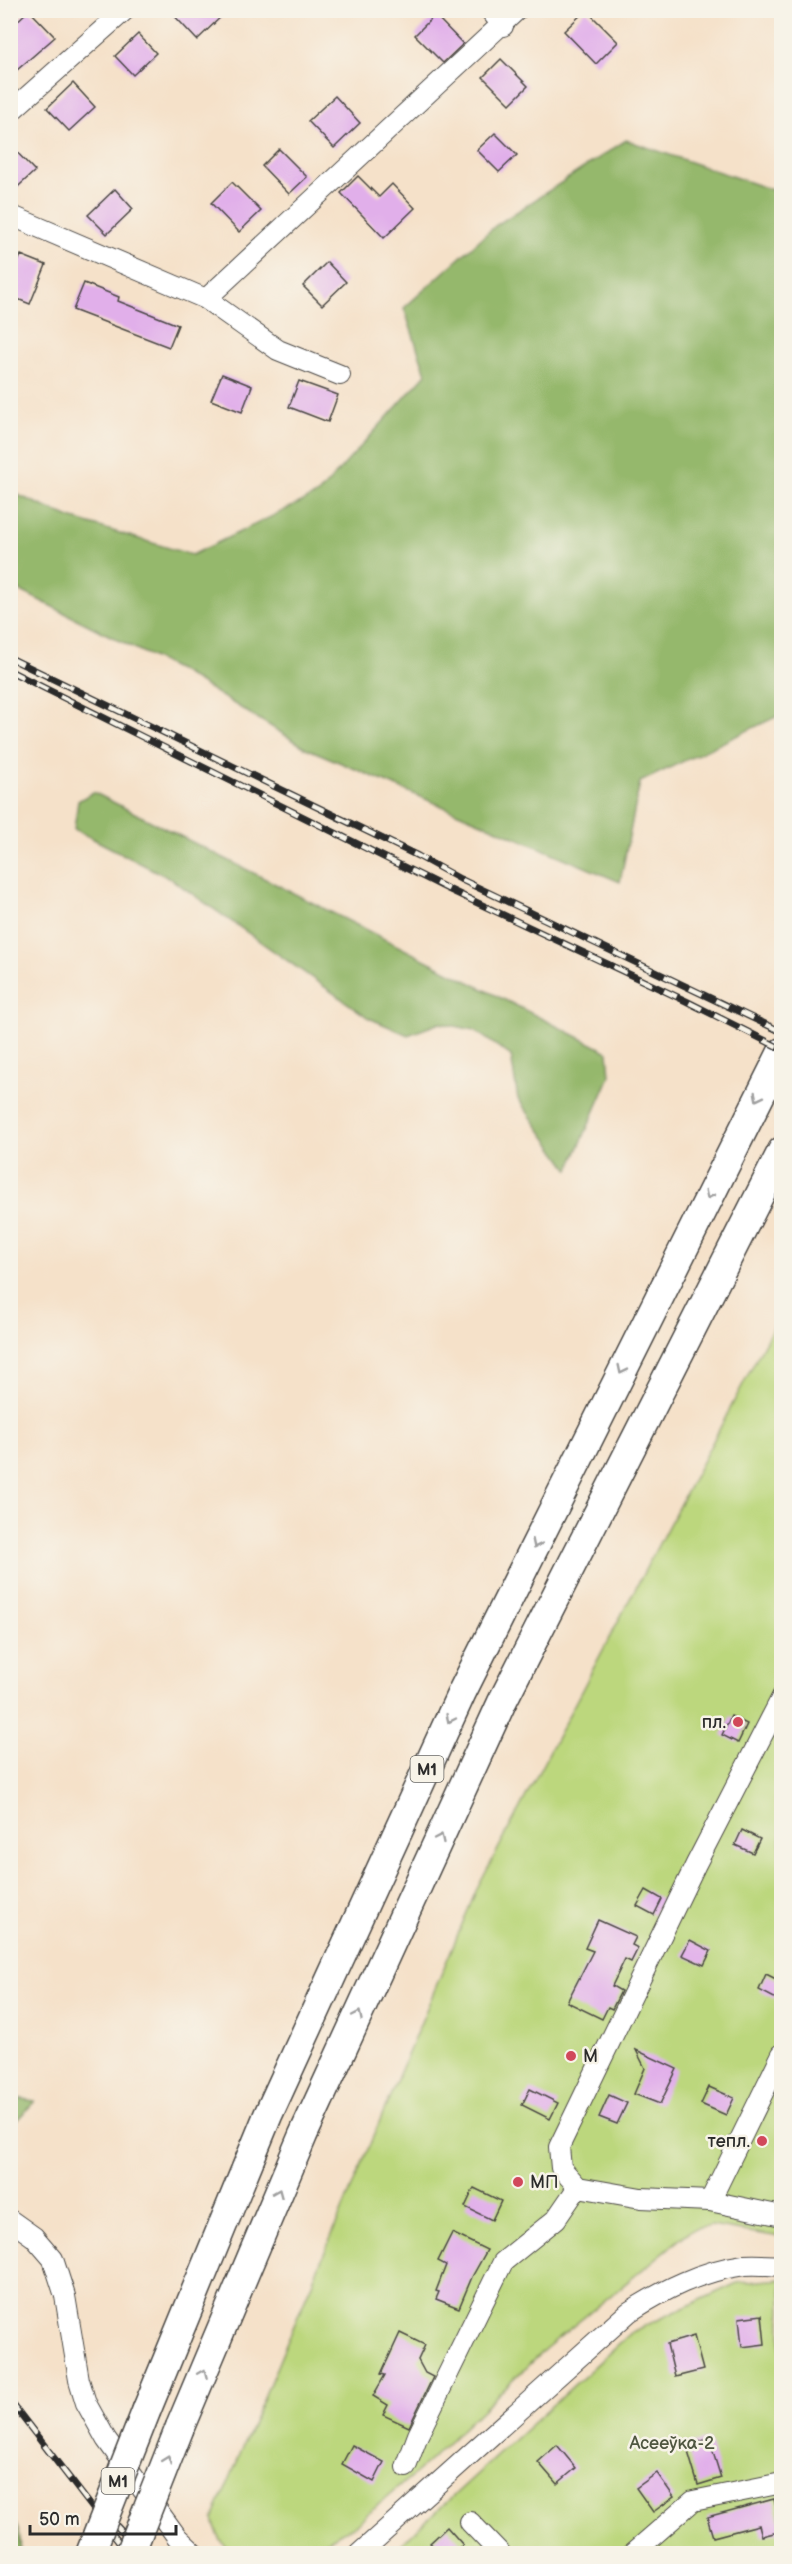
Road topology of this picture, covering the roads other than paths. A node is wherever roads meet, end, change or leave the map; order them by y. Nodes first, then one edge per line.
1 (124, 10) edge
2 (490, 10) edge
3 (517, 10) edge
4 (503, 26) junction
5 (10, 112) edge
6 (10, 215) edge
7 (206, 299) junction
8 (340, 375) dead end
9 (782, 1052) edge
10 (778, 1157) edge
11 (782, 1697) edge
12 (782, 2054) edge
13 (578, 2187) junction
14 (710, 2201) junction
15 (782, 2216) edge
16 (10, 2220) edge
17 (782, 2266) edge
18 (406, 2467) dead end
19 (782, 2483) edge
20 (470, 2522) dead end
21 (90, 2553) edge
22 (130, 2553) edge
23 (195, 2553) edge
24 (359, 2553) edge
25 (501, 2553) edge
26 (632, 2553) edge

1 - 5 street
2 - 4 street
3 - 4 street
4 - 7 street
6 - 7 street
7 - 8 street
9 -> 21 highway, М1, bridge
22 -> 10 highway, М1, bridge
11 - 13 street
12 - 14 street
13 - 14 street
13 - 18 street
14 - 15 street
16 - 23 street
17 - 24 street
19 - 26 street
20 - 25 street

